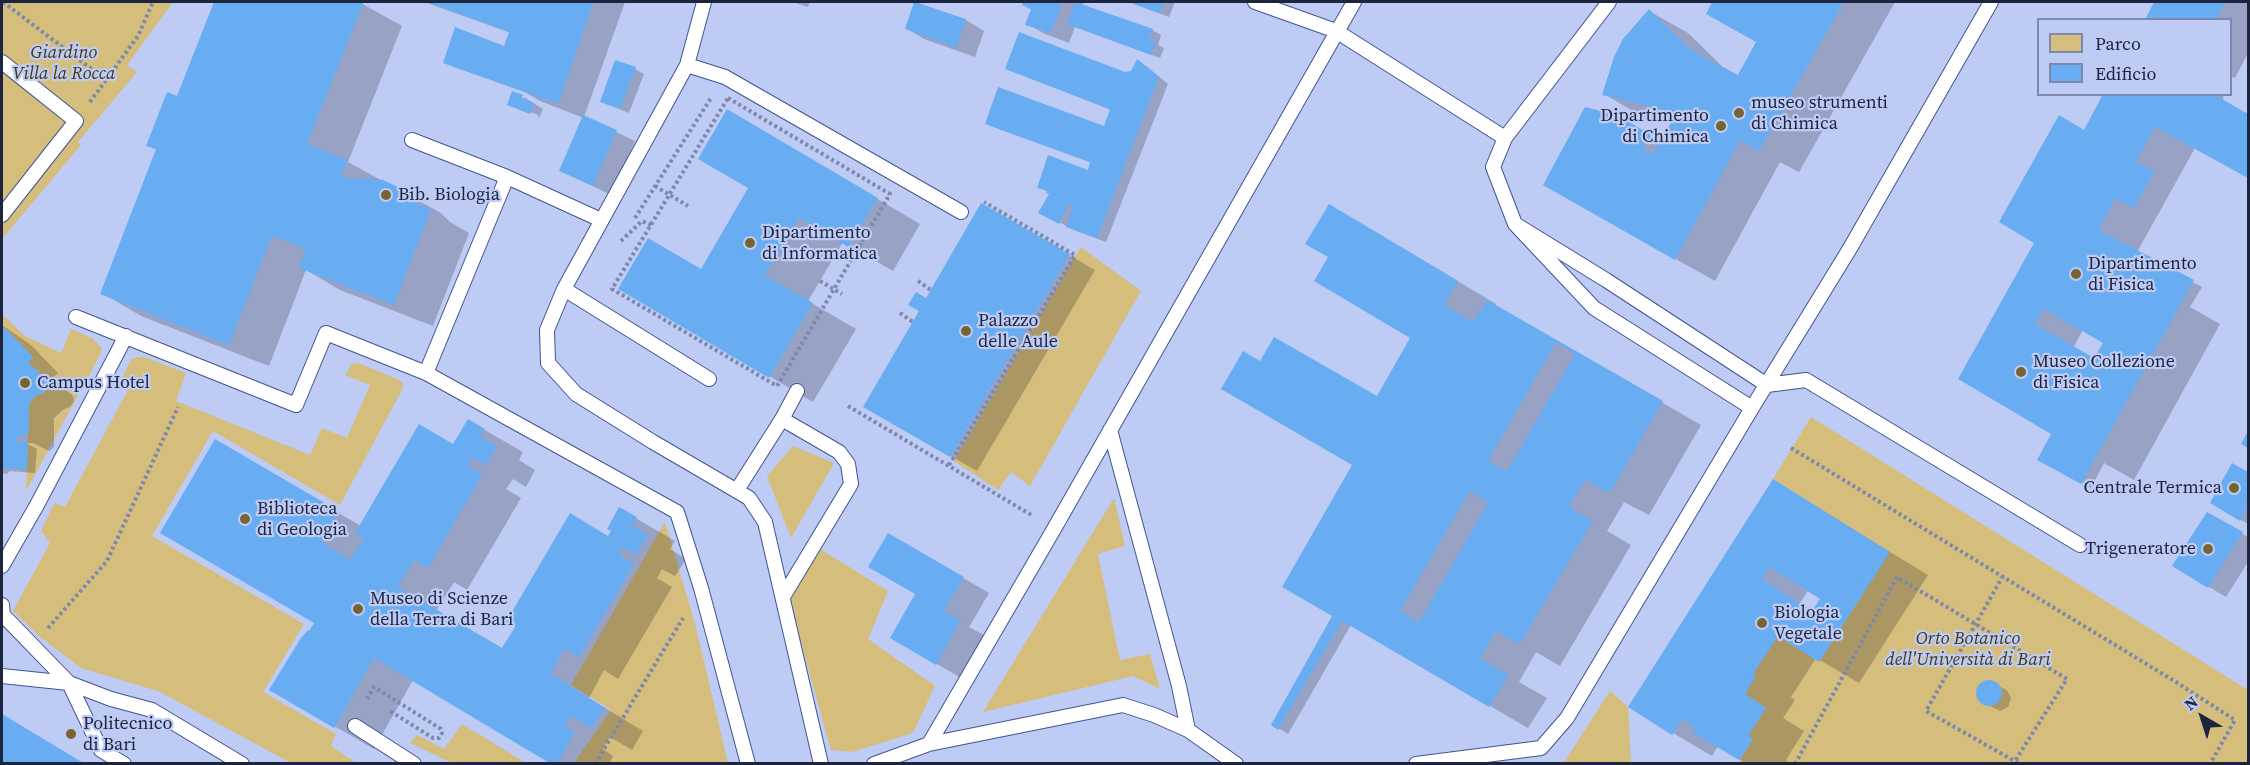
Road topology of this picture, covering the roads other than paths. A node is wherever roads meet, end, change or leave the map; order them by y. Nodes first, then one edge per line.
1 (704, 2) edge
2 (1256, 2) edge
3 (1354, 2) edge
4 (1609, 2) edge
5 (1991, 2) edge
6 (1336, 32) junction
7 (2, 63) edge
8 (687, 65) junction
9 (1505, 138) junction
10 (412, 140) dead end
11 (507, 177) junction
12 (961, 212) dead end
13 (2, 215) edge
14 (600, 220) junction
15 (1515, 224) junction
16 (564, 289) junction
17 (76, 317) dead end
18 (126, 336) junction
19 (426, 373) junction
20 (708, 379) dead end
21 (1767, 385) junction
22 (797, 391) dead end
23 (1752, 408) junction
24 (782, 419) junction
25 (1110, 430) junction
26 (737, 490) junction
27 (2080, 545) dead end
28 (2, 566) edge
29 (783, 597) junction
30 (2, 604) edge
31 (2, 676) edge
32 (69, 683) junction
33 (355, 726) dead end
34 (1188, 730) junction
35 (929, 744) junction
36 (124, 764) edge
37 (242, 764) edge
38 (414, 764) edge
39 (748, 764) edge
40 (821, 764) edge
41 (874, 764) edge
42 (1236, 764) edge
43 (1416, 764) edge

1 - 8 lane
2 - 6 lane
3 - 6 lane
4 - 9 lane
5 - 21 lane
6 - 9 lane
6 - 25 lane
7 - 13 lane
8 - 12 lane
8 - 14 lane
9 - 15 lane
10 - 11 lane
11 - 14 lane
11 - 19 lane
14 - 16 lane
15 - 21 lane
15 - 23 lane
16 - 20 lane
16 - 26 lane
17 - 18 lane
18 - 19 lane
18 - 28 lane
19 - 39 lane
21 - 23 lane
21 - 27 lane
22 - 24 lane
23 - 43 lane
24 - 26 lane
24 - 29 lane
25 - 34 lane
25 - 35 lane
26 - 29 lane
29 - 40 lane
30 - 32 lane
31 - 32 lane
32 - 36 lane
32 - 37 lane
33 - 38 lane
34 - 35 lane
34 - 42 lane
35 - 41 lane

